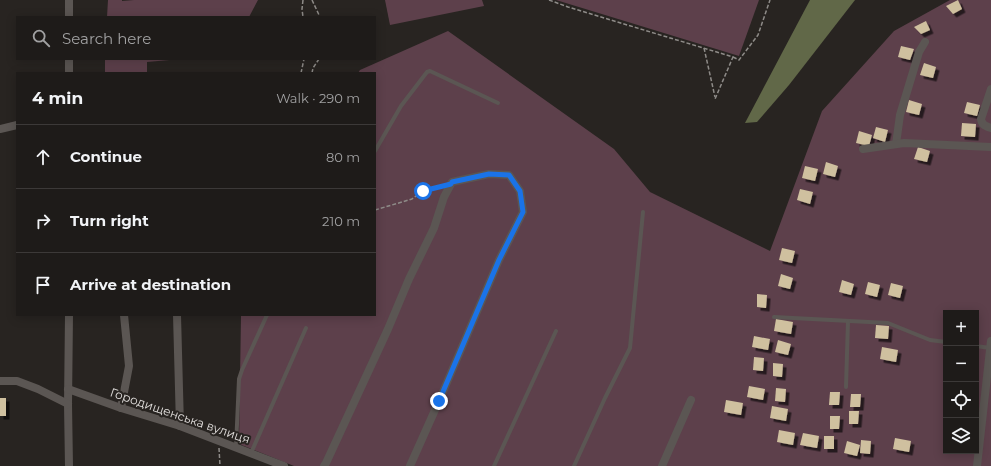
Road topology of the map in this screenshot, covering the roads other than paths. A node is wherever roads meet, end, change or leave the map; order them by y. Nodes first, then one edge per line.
1 (69, 0) edge
2 (69, 16) edge
3 (924, 42) dead end
4 (69, 60) edge
5 (69, 72) edge
6 (991, 89) edge
7 (498, 104) dead end
8 (16, 125) edge
9 (991, 128) edge
10 (0, 129) edge
11 (896, 144) junction
12 (991, 147) edge
13 (376, 149) edge
14 (863, 149) dead end
15 (643, 212) dead end
16 (69, 316) edge
17 (124, 316) edge
18 (177, 316) edge
19 (267, 316) edge
20 (774, 317) dead end
21 (848, 321) junction
22 (306, 328) dead end
23 (556, 331) dead end
24 (943, 342) edge
25 (991, 345) edge
26 (979, 346) edge
27 (0, 381) edge
28 (846, 386) dead end
29 (68, 389) junction
30 (691, 400) dead end
31 (68, 404) junction
32 (121, 408) junction
33 (180, 426) junction
34 (236, 447) junction
35 (251, 453) junction
36 (69, 466) edge
37 (284, 466) edge
38 (324, 466) edge
39 (410, 466) edge
40 (494, 466) edge
41 (574, 466) edge
42 (662, 466) edge
43 (977, 466) edge

1 - 2 street
3 - 11 street
4 - 5 street
6 - 9 street
7 - 13 lane
8 - 10 street
11 - 12 street
11 - 14 street
15 - 41 lane
16 - 29 street
17 - 32 street
18 - 33 street
19 - 34 lane
20 - 21 lane
21 - 24 lane
21 - 28 lane
22 - 35 lane
23 - 40 lane
25 - 26 lane
25 - 43 street
27 - 31 street
29 - 31 street
29 - 32 street, Городищенська вулиця
30 - 42 street
31 - 36 street
32 - 33 street, Городищенська вулиця
33 - 34 street, Городищенська вулиця
34 - 35 street, Городищенська вулиця
35 - 37 street, Городищенська вулиця
38 - 39 street

